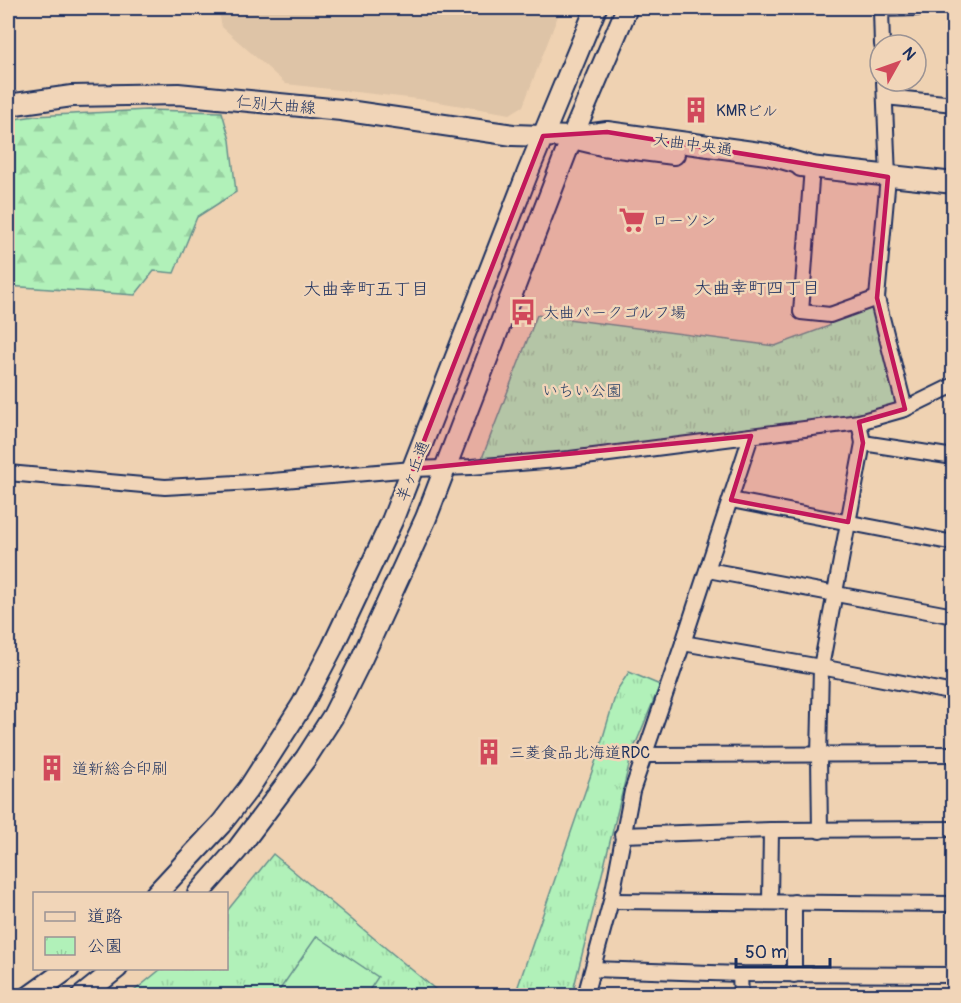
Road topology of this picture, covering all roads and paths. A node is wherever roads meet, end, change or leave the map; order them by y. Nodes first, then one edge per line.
1 (596, 8) edge
2 (627, 8) edge
3 (918, 8) edge
4 (882, 33) edge
5 (885, 93) edge
6 (885, 97) junction
7 (954, 104) edge
8 (8, 105) edge
9 (543, 136) junction
10 (572, 137) junction
11 (812, 166) junction
12 (888, 177) junction
13 (954, 183) edge
14 (877, 298) junction
15 (954, 385) edge
16 (905, 409) junction
17 (859, 422) junction
18 (751, 436) junction
19 (863, 444) junction
20 (954, 458) edge
21 (446, 468) junction
22 (413, 469) junction
23 (8, 473) edge
24 (731, 500) junction
25 (848, 522) junction
26 (954, 543) edge
27 (708, 570) junction
28 (834, 594) junction
29 (954, 616) edge
30 (683, 643) junction
31 (822, 667) junction
32 (954, 693) edge
33 (954, 754) edge
34 (644, 755) junction
35 (819, 756) junction
36 (771, 830) junction
37 (954, 830) edge
38 (820, 831) junction
39 (622, 836) junction
40 (158, 892) edge
41 (200, 892) edge
42 (611, 901) junction
43 (770, 902) junction
44 (794, 902) junction
45 (954, 904) edge
46 (593, 969) junction
47 (68, 970) edge
48 (116, 970) edge
49 (740, 974) junction
50 (794, 975) junction
51 (954, 975) edge
52 (30, 996) edge
53 (82, 996) edge
54 (585, 996) edge
55 (741, 996) edge

1 - 9 main road, 羊ヶ丘通
2 - 10 main road, 羊ヶ丘通
3 - 4 street
5 - 6 street
6 - 7 street
6 - 12 street
8 - 9 main road, 仁別大曲線
9 - 10 main road, 大曲中央通
9 - 22 main road, 羊ヶ丘通
10 - 11 main road, 大曲中央通
10 - 21 main road, 羊ヶ丘通
11 - 12 main road, 大曲中央通
11 - 14 street
12 - 13 main road, 大曲中央通
12 - 14 street
14 - 16 street
15 - 16 street
16 - 17 street
17 - 18 street
17 - 19 street
18 - 21 street
18 - 24 street
19 - 20 street
19 - 25 street
21 - 22 street
21 - 41 main road, 羊ヶ丘通
22 - 23 street
22 - 40 main road, 羊ヶ丘通
24 - 25 street
24 - 27 street
25 - 26 street
25 - 28 street
27 - 28 street
27 - 30 street
28 - 29 street
28 - 31 street
30 - 31 street
30 - 34 street
31 - 32 street
31 - 35 street
33 - 35 street
34 - 35 street
34 - 39 street
35 - 38 street
36 - 38 street
36 - 39 street
36 - 43 street
37 - 38 street
39 - 42 street
42 - 43 street
42 - 46 street
43 - 44 street
44 - 45 street
44 - 50 street
46 - 49 street
46 - 54 street
47 - 52 main road
48 - 53 main road
49 - 50 street
49 - 55 street
50 - 51 street

